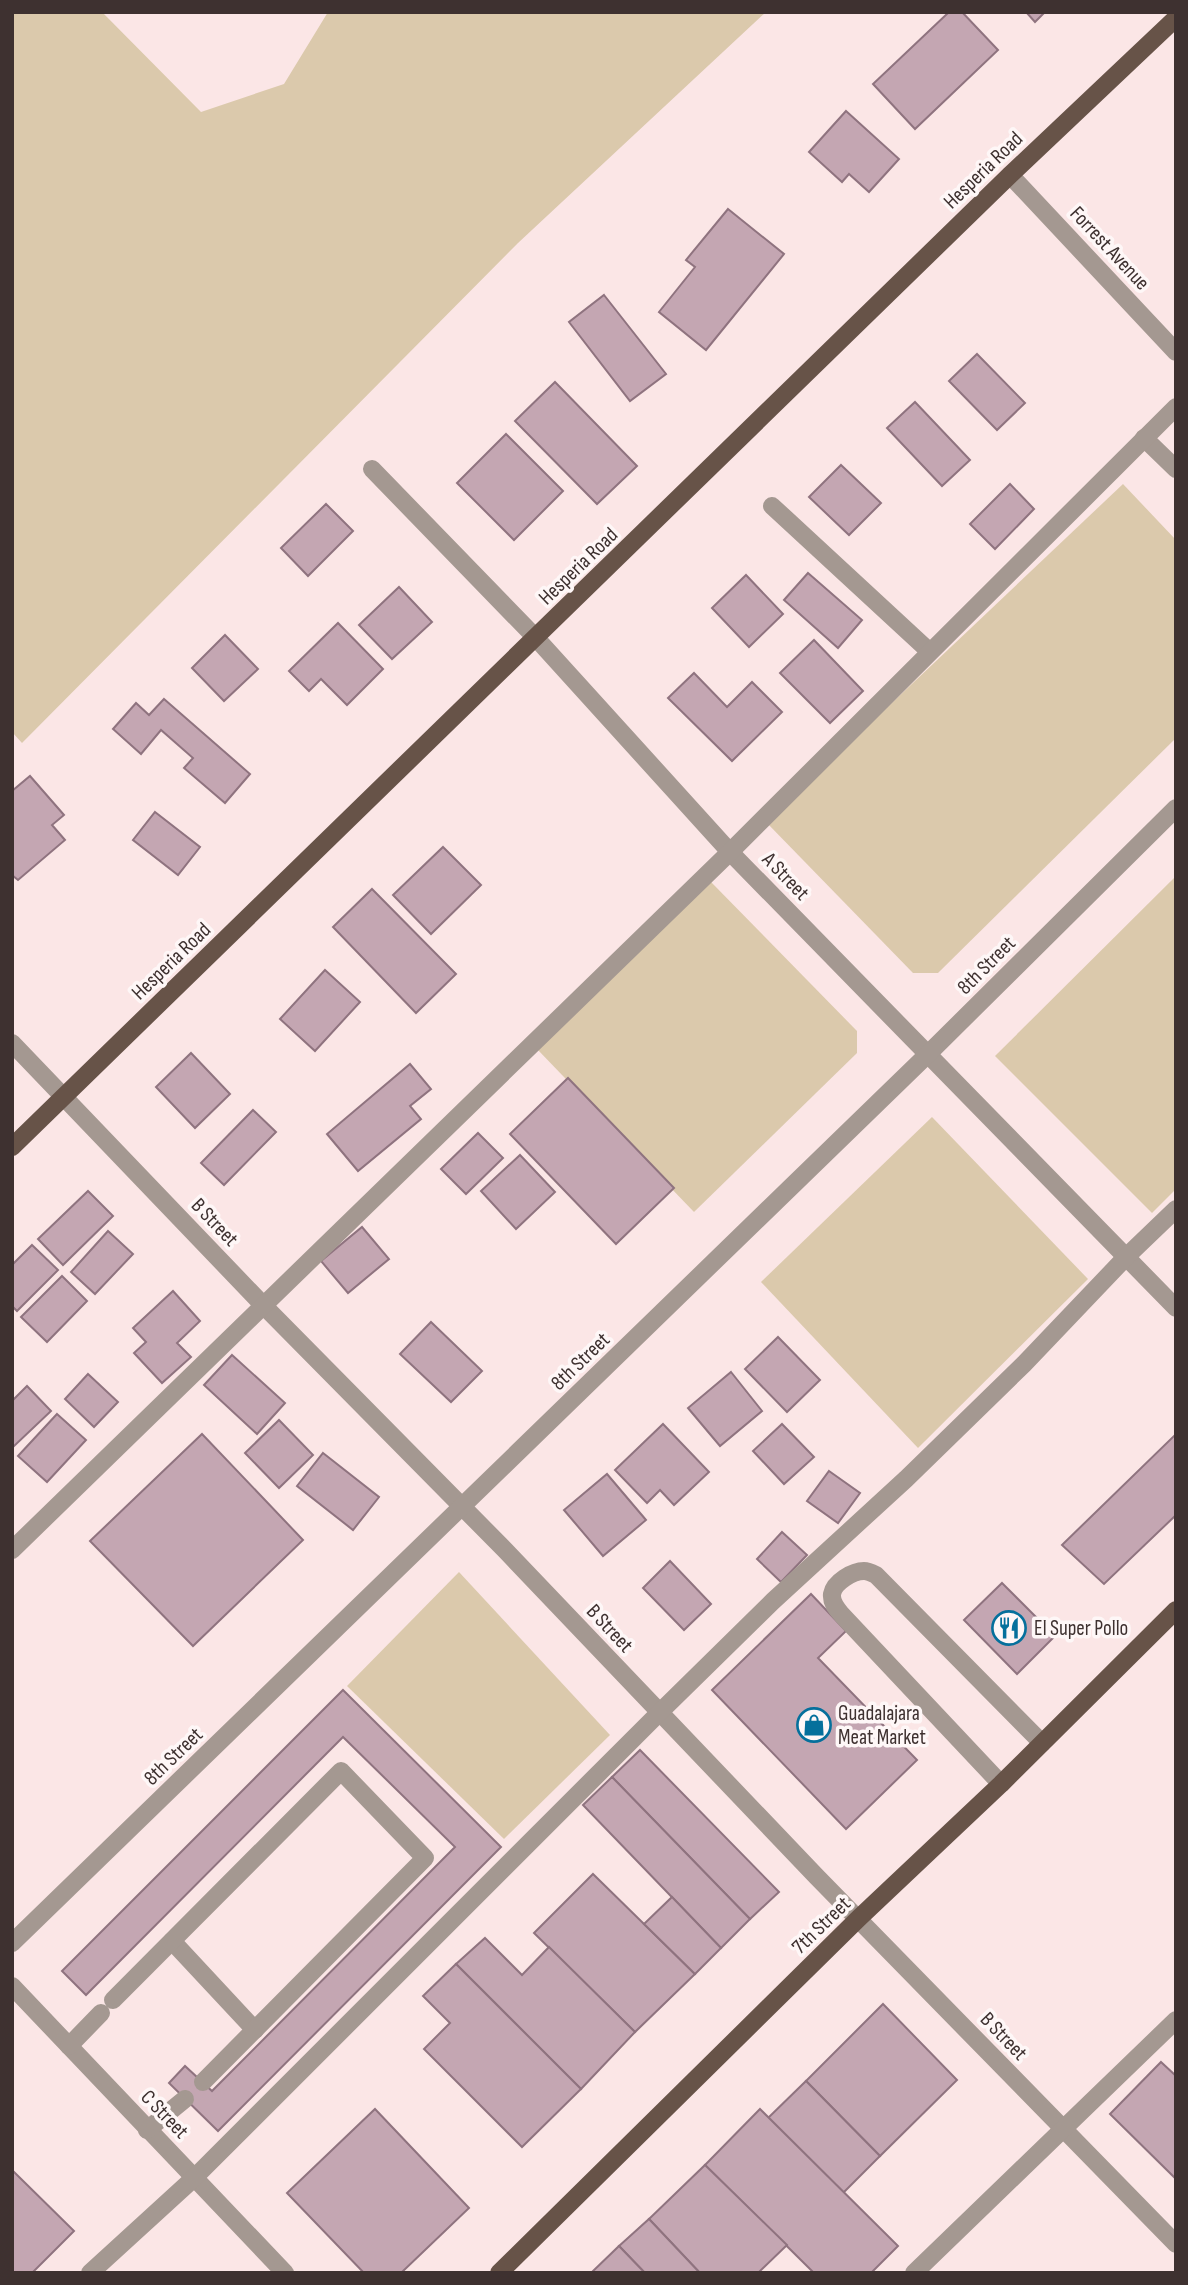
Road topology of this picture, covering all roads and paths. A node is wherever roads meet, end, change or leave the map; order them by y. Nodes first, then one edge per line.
1 (1176, 18) edge
2 (1010, 175) junction
3 (1176, 352) edge
4 (1176, 407) edge
5 (1144, 438) junction
6 (372, 469) dead end
7 (1176, 469) edge
8 (772, 506) dead end
9 (536, 638) junction
10 (929, 651) junction
11 (1176, 808) edge
12 (730, 852) junction
13 (12, 1043) edge
14 (929, 1054) junction
15 (65, 1096) junction
16 (12, 1147) edge
17 (1176, 1209) edge
18 (1126, 1257) junction
19 (262, 1305) junction
20 (1176, 1308) edge
21 (463, 1506) junction
22 (12, 1550) edge
23 (1176, 1610) edge
24 (659, 1713) junction
25 (1042, 1743) junction
26 (1001, 1784) junction
27 (859, 1918) junction
28 (172, 1941) junction
29 (12, 1943) edge
30 (12, 1986) edge
31 (1176, 2020) edge
32 (254, 2030) junction
33 (69, 2046) junction
34 (203, 2082) dead end
35 (185, 2099) dead end
36 (1063, 2129) junction
37 (147, 2130) junction
38 (194, 2178) junction
39 (1176, 2244) edge
40 (90, 2273) edge
41 (285, 2273) edge
42 (499, 2273) edge
43 (915, 2273) edge

1 - 2 main road, Hesperia Road
2 - 3 street, Forrest Avenue
2 - 9 main road, Hesperia Road
4 - 5 street
5 - 7 street
5 - 10 street
6 - 9 street, A Street
8 - 10 street
9 - 12 street, A Street
9 - 15 main road, Hesperia Road
10 - 12 street
11 - 14 street, 8th Street
12 - 14 street, A Street
12 - 19 street
13 - 15 street, B Street
14 - 18 street, A Street
14 - 21 street, 8th Street
15 - 16 main road, Hesperia Road
15 - 19 street, B Street
17 - 18 street
18 - 20 street, A Street
18 - 24 street
19 - 21 street, B Street
19 - 22 street
21 - 24 street, B Street
21 - 29 street, 8th Street
23 - 25 main road, 7th Street
24 - 27 street, B Street
24 - 38 street
25 - 26 main road, 7th Street
25 - 26 street
26 - 27 main road, 7th Street
27 - 36 street, B Street
27 - 42 main road, 7th Street
28 - 32 street
28 - 32 street
28 - 33 street
30 - 33 street, C Street
31 - 36 street
32 - 34 street
33 - 37 street, C Street
35 - 37 street
36 - 39 street, B Street
36 - 43 street
37 - 38 street, C Street
38 - 40 street
38 - 41 street, C Street

